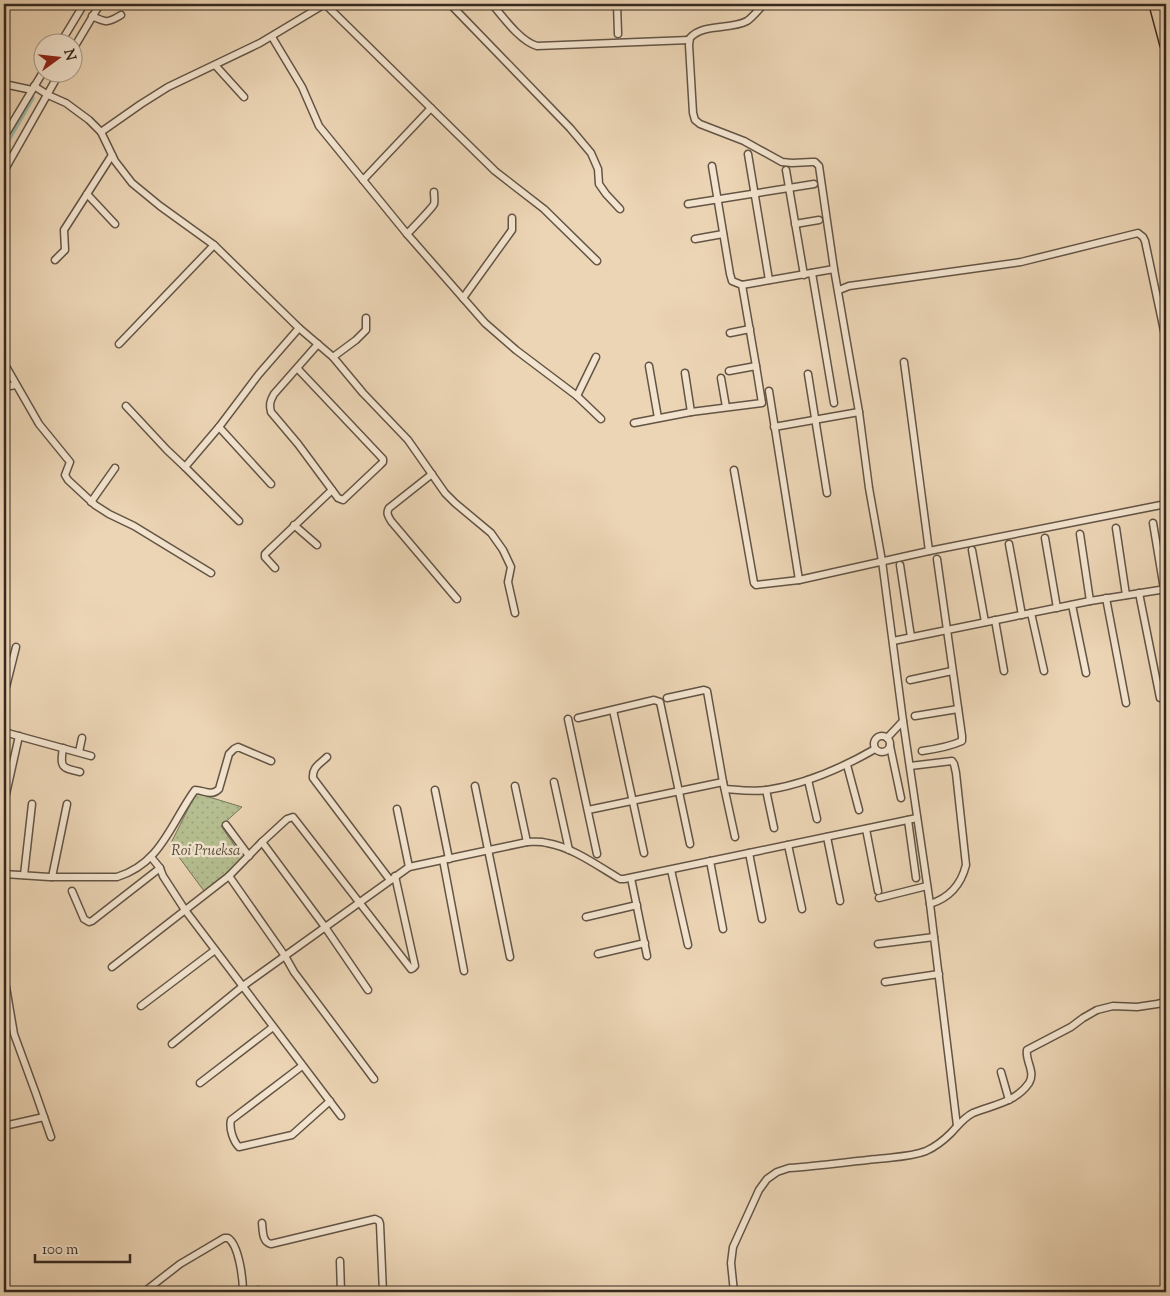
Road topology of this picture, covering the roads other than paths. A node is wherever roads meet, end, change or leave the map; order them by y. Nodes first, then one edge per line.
1 (100, 4) edge
2 (310, 4) edge
3 (325, 4) edge
4 (450, 4) edge
5 (492, 4) edge
6 (617, 4) edge
7 (764, 4) edge
8 (1155, 4) edge
9 (82, 5) edge
10 (315, 10) junction
11 (121, 14) dead end
12 (92, 16) junction
13 (67, 32) edge
14 (82, 34) edge
15 (618, 34) dead end
16 (272, 36) junction
17 (689, 40) junction
18 (1166, 45) edge
19 (215, 65) junction
20 (37, 82) edge
21 (54, 82) edge
22 (4, 84) edge
23 (34, 88) junction
24 (46, 94) junction
25 (244, 96) dead end
26 (431, 108) junction
27 (102, 132) junction
28 (4, 137) edge
29 (748, 154) dead end
30 (112, 155) junction
31 (712, 166) dead end
32 (786, 170) dead end
33 (4, 171) edge
34 (363, 180) junction
35 (814, 184) dead end
36 (789, 189) junction
37 (434, 192) dead end
38 (87, 194) junction
39 (754, 194) junction
40 (718, 200) junction
41 (688, 204) dead end
42 (620, 209) dead end
43 (512, 218) dead end
44 (820, 220) dead end
45 (115, 224) dead end
46 (795, 224) junction
47 (407, 234) junction
48 (723, 234) junction
49 (695, 239) dead end
50 (214, 246) junction
51 (55, 260) dead end
52 (597, 261) dead end
53 (834, 269) junction
54 (812, 273) junction
55 (804, 275) junction
56 (769, 280) junction
57 (742, 286) junction
58 (839, 290) junction
59 (463, 298) junction
60 (366, 318) dead end
61 (299, 328) junction
62 (750, 329) junction
63 (730, 333) dead end
64 (1166, 340) edge
65 (119, 344) dead end
66 (318, 344) junction
67 (333, 357) junction
68 (596, 357) dead end
69 (904, 362) dead end
70 (4, 363) edge
71 (650, 366) dead end
72 (756, 366) junction
73 (297, 368) junction
74 (729, 370) dead end
75 (685, 373) dead end
76 (808, 374) dead end
77 (721, 378) dead end
78 (16, 385) junction
79 (4, 387) edge
80 (769, 391) dead end
81 (577, 396) junction
82 (834, 403) dead end
83 (126, 406) dead end
84 (726, 407) junction
85 (691, 412) junction
86 (858, 412) junction
87 (658, 418) junction
88 (601, 419) dead end
89 (816, 420) junction
90 (634, 423) dead end
91 (774, 426) junction
92 (219, 427) junction
93 (185, 467) junction
94 (115, 468) dead end
95 (734, 470) dead end
96 (432, 474) junction
97 (271, 484) dead end
98 (332, 490) junction
99 (827, 493) dead end
100 (91, 502) junction
101 (1166, 504) edge
102 (239, 521) dead end
103 (1153, 523) dead end
104 (294, 525) junction
105 (1116, 528) dead end
106 (1080, 534) dead end
107 (1045, 538) dead end
108 (1009, 544) dead end
109 (316, 545) dead end
110 (972, 550) dead end
111 (929, 551) junction
112 (937, 558) dead end
113 (882, 561) junction
114 (900, 565) dead end
115 (275, 568) dead end
116 (212, 573) dead end
117 (799, 580) junction
118 (1165, 589) edge
119 (1139, 593) junction
120 (1126, 595) junction
121 (1106, 598) junction
122 (457, 599) dead end
123 (1090, 601) junction
124 (1072, 605) junction
125 (1057, 608) junction
126 (515, 612) dead end
127 (1031, 613) junction
128 (1022, 615) junction
129 (995, 620) junction
130 (985, 622) junction
131 (947, 630) junction
132 (911, 637) junction
133 (893, 641) junction
134 (16, 647) dead end
135 (952, 671) junction
136 (1004, 671) dead end
137 (1044, 671) dead end
138 (1086, 673) dead end
139 (910, 680) dead end
140 (4, 695) edge
141 (667, 698) dead end
142 (1160, 698) dead end
143 (1126, 703) dead end
144 (958, 709) junction
145 (613, 710) junction
146 (915, 716) dead end
147 (578, 718) dead end
148 (568, 719) dead end
149 (903, 720) junction
150 (4, 732) edge
151 (19, 736) junction
152 (82, 738) dead end
153 (887, 738) junction
154 (890, 746) junction
155 (63, 748) junction
156 (875, 749) junction
157 (922, 751) dead end
158 (79, 752) junction
159 (91, 756) dead end
160 (327, 757) dead end
161 (270, 761) dead end
162 (847, 765) junction
163 (910, 766) junction
164 (80, 772) dead end
165 (808, 780) junction
166 (554, 782) dead end
167 (475, 786) dead end
168 (515, 786) dead end
169 (724, 786) junction
170 (435, 790) dead end
171 (766, 790) junction
172 (678, 792) junction
173 (901, 798) dead end
174 (632, 801) junction
175 (4, 803) edge
176 (32, 804) dead end
177 (67, 804) dead end
178 (397, 809) dead end
179 (588, 810) junction
180 (859, 810) dead end
181 (918, 818) junction
182 (817, 820) dead end
183 (908, 820) junction
184 (226, 825) dead end
185 (774, 828) dead end
186 (866, 829) junction
187 (735, 837) dead end
188 (827, 837) junction
189 (262, 842) junction
190 (527, 842) junction
191 (690, 844) dead end
192 (788, 845) junction
193 (569, 850) junction
194 (488, 851) junction
195 (644, 853) dead end
196 (749, 853) junction
197 (597, 854) dead end
198 (249, 856) junction
199 (149, 859) junction
200 (446, 860) junction
201 (710, 862) junction
202 (409, 867) junction
203 (671, 870) junction
204 (158, 871) junction
205 (4, 874) edge
206 (24, 876) junction
207 (229, 876) junction
208 (52, 877) junction
209 (392, 878) junction
210 (631, 878) junction
211 (916, 878) dead end
212 (928, 886) junction
213 (72, 891) dead end
214 (840, 901) dead end
215 (359, 902) junction
216 (930, 904) junction
217 (637, 905) junction
218 (802, 909) dead end
219 (185, 910) junction
220 (586, 917) dead end
221 (762, 919) dead end
222 (325, 927) junction
223 (723, 929) dead end
224 (934, 937) junction
225 (645, 943) junction
226 (878, 944) dead end
227 (688, 945) dead end
228 (215, 950) junction
229 (598, 954) dead end
230 (285, 956) junction
231 (648, 956) dead end
232 (510, 957) dead end
233 (112, 967) dead end
234 (464, 971) dead end
235 (939, 974) junction
236 (4, 980) edge
237 (885, 982) dead end
238 (243, 986) junction
239 (368, 990) dead end
240 (1166, 1002) edge
241 (6, 1004) edge
242 (141, 1006) dead end
243 (273, 1027) junction
244 (172, 1044) dead end
245 (302, 1066) junction
246 (1001, 1072) dead end
247 (374, 1080) dead end
248 (200, 1083) dead end
249 (1009, 1100) junction
250 (330, 1101) junction
251 (341, 1116) dead end
252 (44, 1117) junction
253 (4, 1126) edge
254 (957, 1126) junction
255 (51, 1137) dead end
256 (262, 1224) dead end
257 (340, 1261) dead end
258 (144, 1292) edge
259 (243, 1292) edge
260 (340, 1292) edge
261 (383, 1292) edge
262 (734, 1292) edge

1 - 12 street
2 - 10 street
3 - 10 street
3 - 26 street
4 - 42 street
5 - 17 street
6 - 15 street
7 - 17 street
8 - 18 highway
9 - 13 street
10 - 16 street
11 - 12 street
12 - 14 street
16 - 19 street
16 - 34 street
17 - 53 street
19 - 25 street
19 - 27 street
20 - 23 street
21 - 24 street
22 - 23 street
23 - 24 street
23 - 28 street
24 - 27 street
24 - 33 street
26 - 34 street
26 - 52 street
27 - 30 street
29 - 39 street
30 - 38 street
30 - 50 street
31 - 40 street
32 - 36 street
34 - 47 street
35 - 36 street
36 - 39 street
36 - 46 street
37 - 47 street
38 - 45 street
38 - 51 street
39 - 40 street
39 - 56 street
40 - 41 street
40 - 48 street
43 - 59 street
44 - 46 street
46 - 55 street
47 - 59 street
48 - 49 street
48 - 57 street
50 - 61 street
50 - 65 street
53 - 54 street
53 - 58 street
54 - 55 street
54 - 82 street
55 - 56 street
56 - 57 street
57 - 62 street
58 - 64 street
58 - 86 street
59 - 81 street
60 - 67 street
61 - 66 street
61 - 92 street
62 - 63 street
62 - 72 street
66 - 67 street
66 - 73 street
67 - 96 street
68 - 81 street
69 - 111 street
70 - 78 street
71 - 87 street
72 - 74 street
72 - 84 street
73 - 98 street
73 - 98 street
75 - 85 street
76 - 89 street
77 - 84 street
78 - 79 street
78 - 100 street
80 - 91 street
81 - 88 street
83 - 93 street
84 - 85 street
85 - 87 street
86 - 89 street
86 - 113 street
87 - 90 street
89 - 91 street
89 - 99 street
91 - 117 street
92 - 93 street
92 - 97 street
93 - 102 street
94 - 100 street
95 - 117 street
96 - 122 street
96 - 126 street
98 - 104 street
100 - 116 street
101 - 111 street
103 - 118 street
104 - 109 street
104 - 115 street
105 - 120 street
106 - 123 street
107 - 125 street
108 - 128 street
110 - 130 street
111 - 113 street
112 - 131 street
113 - 117 street
113 - 133 street
114 - 132 street
118 - 119 street
119 - 120 street
119 - 142 street
120 - 121 street
121 - 123 street
121 - 143 street
123 - 124 street
124 - 125 street
124 - 138 street
125 - 127 street
127 - 128 street
127 - 137 street
128 - 129 street
129 - 130 street
129 - 136 street
130 - 131 street
131 - 132 street
131 - 135 street
132 - 133 street
133 - 149 street
134 - 140 street
135 - 139 street
135 - 144 street
141 - 169 street
144 - 146 street
144 - 157 street
145 - 147 street
145 - 172 street
145 - 174 street
148 - 179 street
149 - 153 street
149 - 163 street
150 - 151 street
151 - 155 street
151 - 175 street
152 - 158 street
153 - 154 street
153 - 156 street
154 - 156 street
154 - 173 street
155 - 158 street
155 - 164 street
156 - 162 street
158 - 159 street
160 - 209 street
161 - 199 street
162 - 165 street
162 - 180 street
163 - 181 street
163 - 216 street
165 - 171 street
165 - 182 street
166 - 193 street
167 - 194 street
168 - 190 street
169 - 171 street
169 - 172 street
169 - 187 street
170 - 200 street
171 - 185 street
172 - 174 street
172 - 191 street
174 - 179 street
174 - 195 street
176 - 206 street
177 - 208 street
178 - 202 street
179 - 197 street
181 - 183 street
181 - 212 street
183 - 186 street
183 - 211 street
184 - 198 street
186 - 188 street
186 - 212 street
188 - 192 street
188 - 214 street
189 - 198 street
189 - 215 street
189 - 222 street
190 - 193 street
190 - 194 street
192 - 196 street
192 - 218 street
193 - 210 street
194 - 200 street
194 - 232 street
196 - 201 street
196 - 221 street
198 - 207 street
199 - 204 street
199 - 208 street
200 - 202 street
200 - 234 street
201 - 203 street
201 - 223 street
202 - 209 street
203 - 210 street
203 - 227 street
204 - 213 street
204 - 219 street
205 - 206 street
206 - 208 street
207 - 219 street
207 - 230 street
209 - 215 street
209 - 215 street
210 - 217 street
212 - 216 street
215 - 222 street
216 - 224 street
217 - 220 street
217 - 225 street
219 - 228 street
219 - 233 street
222 - 230 street
222 - 239 street
224 - 226 street
224 - 235 street
225 - 229 street
225 - 231 street
228 - 238 street
228 - 242 street
230 - 238 street
230 - 247 street
235 - 237 street
235 - 254 street
236 - 241 street
238 - 243 street
238 - 244 street
240 - 249 street
241 - 252 street
243 - 245 street
243 - 248 street
245 - 250 street
245 - 250 street
246 - 249 street
249 - 254 street
250 - 251 street
252 - 253 street
252 - 255 street
254 - 262 street
256 - 261 street
257 - 260 street
258 - 259 street

